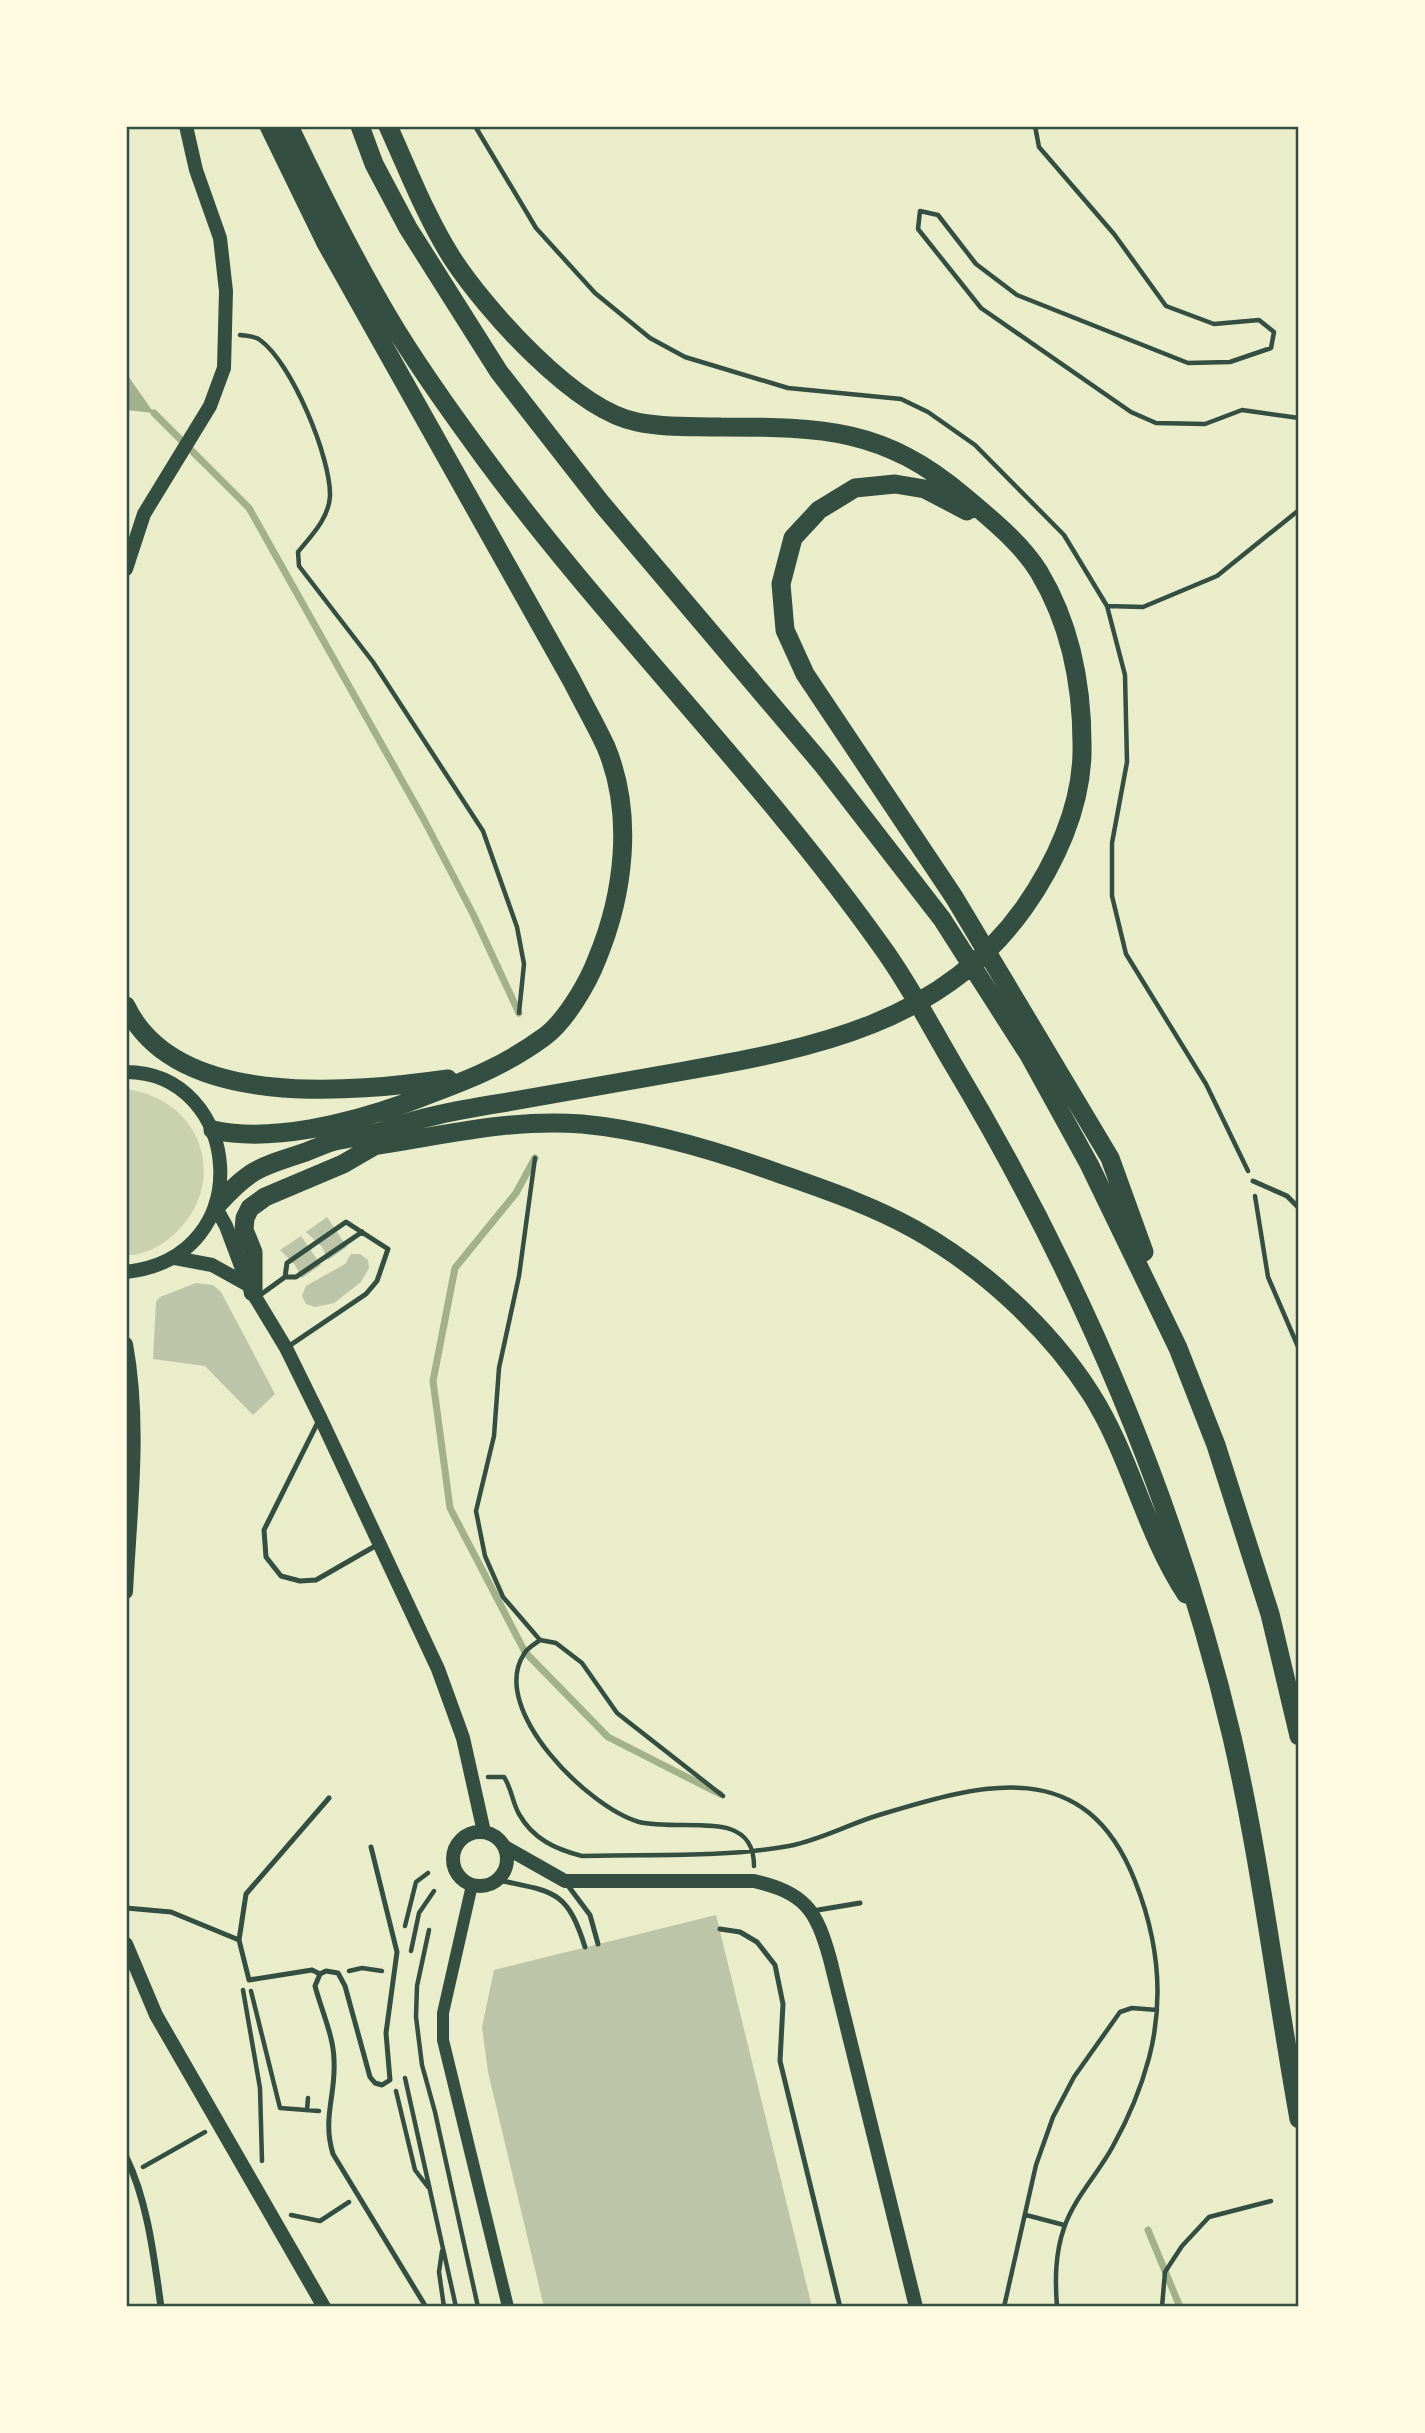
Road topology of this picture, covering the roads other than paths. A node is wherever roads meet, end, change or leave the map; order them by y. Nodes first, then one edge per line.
1 (186, 126) edge
2 (269, 126) edge
3 (289, 126) edge
4 (360, 126) edge
5 (388, 126) edge
6 (1013, 540) junction
7 (126, 569) edge
8 (126, 1006) edge
9 (126, 1060) edge
10 (132, 1072) edge
11 (488, 1073) junction
12 (367, 1116) junction
13 (401, 1123) junction
14 (214, 1130) junction
15 (374, 1146) junction
16 (306, 1152) junction
17 (1253, 1181) road end
18 (217, 1206) junction
19 (1299, 1208) edge
20 (362, 1232) junction
21 (175, 1258) junction
22 (126, 1272) edge
23 (285, 1277) junction
24 (252, 1292) junction
25 (126, 1344) edge
26 (286, 1348) junction
27 (1178, 1348) junction
28 (320, 1417) junction
29 (379, 1543) junction
30 (126, 1592) edge
31 (1202, 1620) junction
32 (1299, 1736) edge
33 (329, 1798) dead end
34 (484, 1832) junction
35 (371, 1847) dead end
36 (505, 1847) junction
37 (498, 1880) junction
38 (565, 1881) junction
39 (472, 1885) junction
40 (860, 1903) dead end
41 (126, 1908) edge
42 (811, 1911) junction
43 (720, 1929) dead end
44 (239, 1940) junction
45 (126, 1944) edge
46 (598, 1944) dead end
47 (585, 1947) dead end
48 (320, 1974) junction
49 (1299, 2119) edge
50 (126, 2157) edge
51 (130, 2174) edge
52 (161, 2307) edge
53 (324, 2307) edge
54 (426, 2307) edge
55 (509, 2307) edge
56 (840, 2307) edge
57 (916, 2307) edge

1 - 7 main road
2 - 11 highway
3 - 31 highway
4 - 27 highway
5 - 6 highway
6 - 13 highway
6 - 27 highway
8 - 11 highway
9 - 10 main road
10 - 14 main road
11 - 12 highway
12 - 13 highway
12 - 14 highway
13 - 16 highway
14 - 18 main road
15 - 16 highway
15 - 24 highway
15 - 31 highway
16 - 18 highway
17 - 19 lane
18 - 21 main road
18 - 24 main road
20 - 23 lane
20 - 23 lane
20 - 26 lane
21 - 22 main road
21 - 24 main road
23 - 24 lane
24 - 26 main road
25 - 30 main road
26 - 28 main road
27 - 32 highway
28 - 29 main road
28 - 29 lane
29 - 34 main road
31 - 49 highway
33 - 44 lane
34 - 36 main road
34 - 39 main road
35 - 48 lane
36 - 37 main road
36 - 38 main road
37 - 39 main road
37 - 47 lane
38 - 42 main road
38 - 46 lane
39 - 55 street
40 - 42 lane
41 - 44 lane
42 - 57 main road
43 - 56 lane
44 - 48 lane
45 - 53 main road
48 - 54 lane
50 - 51 street
51 - 52 street

